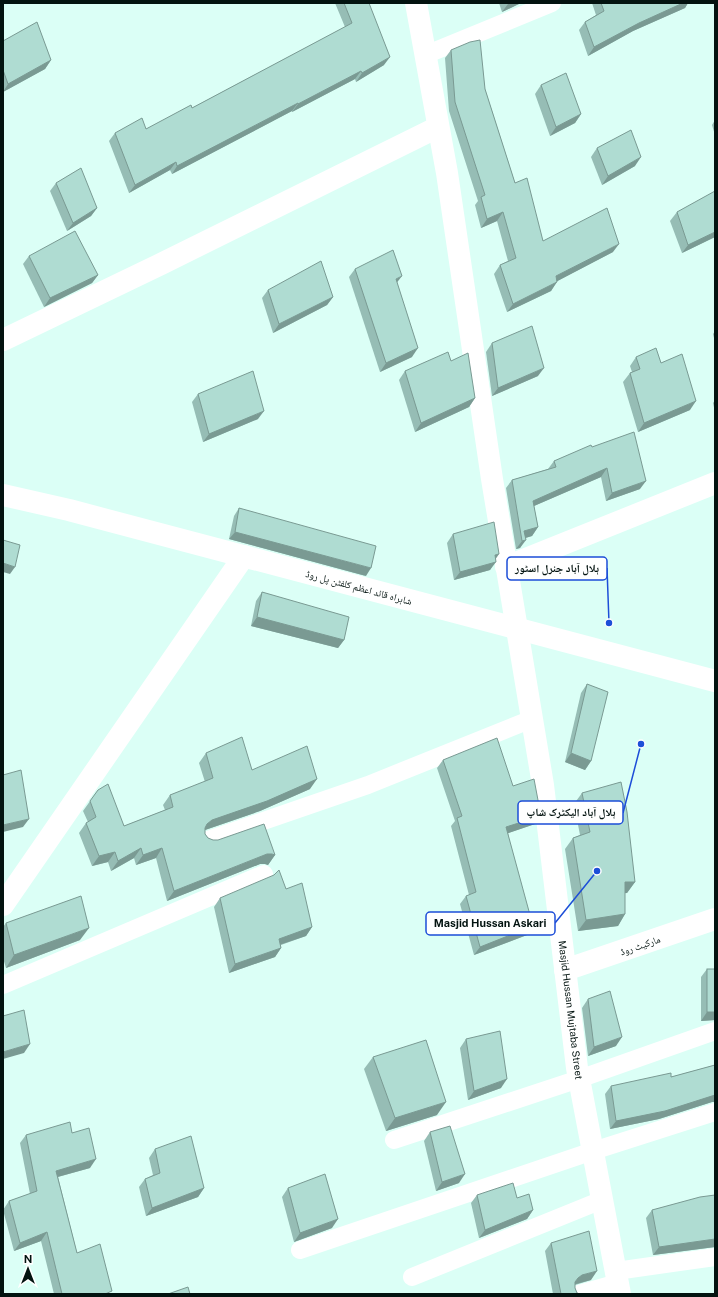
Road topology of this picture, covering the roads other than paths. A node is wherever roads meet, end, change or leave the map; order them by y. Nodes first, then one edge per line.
1 (416, 3) edge
2 (552, 3) edge
3 (425, 55) junction
4 (438, 127) junction
5 (3, 340) edge
6 (715, 483) edge
7 (3, 495) edge
8 (244, 556) junction
9 (506, 567) junction
10 (517, 629) junction
11 (715, 681) edge
12 (532, 719) junction
13 (208, 840) edge
14 (264, 874) dead end
15 (3, 905) edge
16 (715, 919) edge
17 (565, 970) junction
18 (3, 985) edge
19 (715, 1030) edge
20 (579, 1079) junction
21 (715, 1112) edge
22 (394, 1140) dead end
23 (593, 1151) junction
24 (602, 1200) junction
25 (300, 1250) dead end
26 (715, 1257) edge
27 (412, 1277) dead end
28 (618, 1283) edge
29 (579, 1294) edge

1 - 3 main road, Masjid Hussan Mujtaba Street
2 - 3 street
3 - 4 main road, Masjid Hussan Mujtaba Street
4 - 5 main road
4 - 9 main road, Masjid Hussan Mujtaba Street
6 - 9 main road
7 - 8 main road, شاہراہ قائد اعظم کلفٹن پل روڈ
8 - 10 main road, شاہراہ قائد اعظم کلفٹن پل روڈ
8 - 15 main road
9 - 10 main road, Masjid Hussan Mujtaba Street
10 - 11 main road, شاہراہ قائد اعظم کلفٹن پل روڈ
10 - 12 main road, Masjid Hussan Mujtaba Street
12 - 13 street
12 - 17 main road, Masjid Hussan Mujtaba Street
14 - 18 street
16 - 17 main road, مارکیٹ روڈ
17 - 20 main road, Masjid Hussan Mujtaba Street
19 - 20 street
20 - 22 street
20 - 23 main road, Masjid Hussan Mujtaba Street
21 - 23 street
23 - 24 main road, Masjid Hussan Mujtaba Street
23 - 25 street
24 - 27 street
24 - 28 main road, Masjid Hussan Mujtaba Street
26 - 28 street
28 - 29 street

